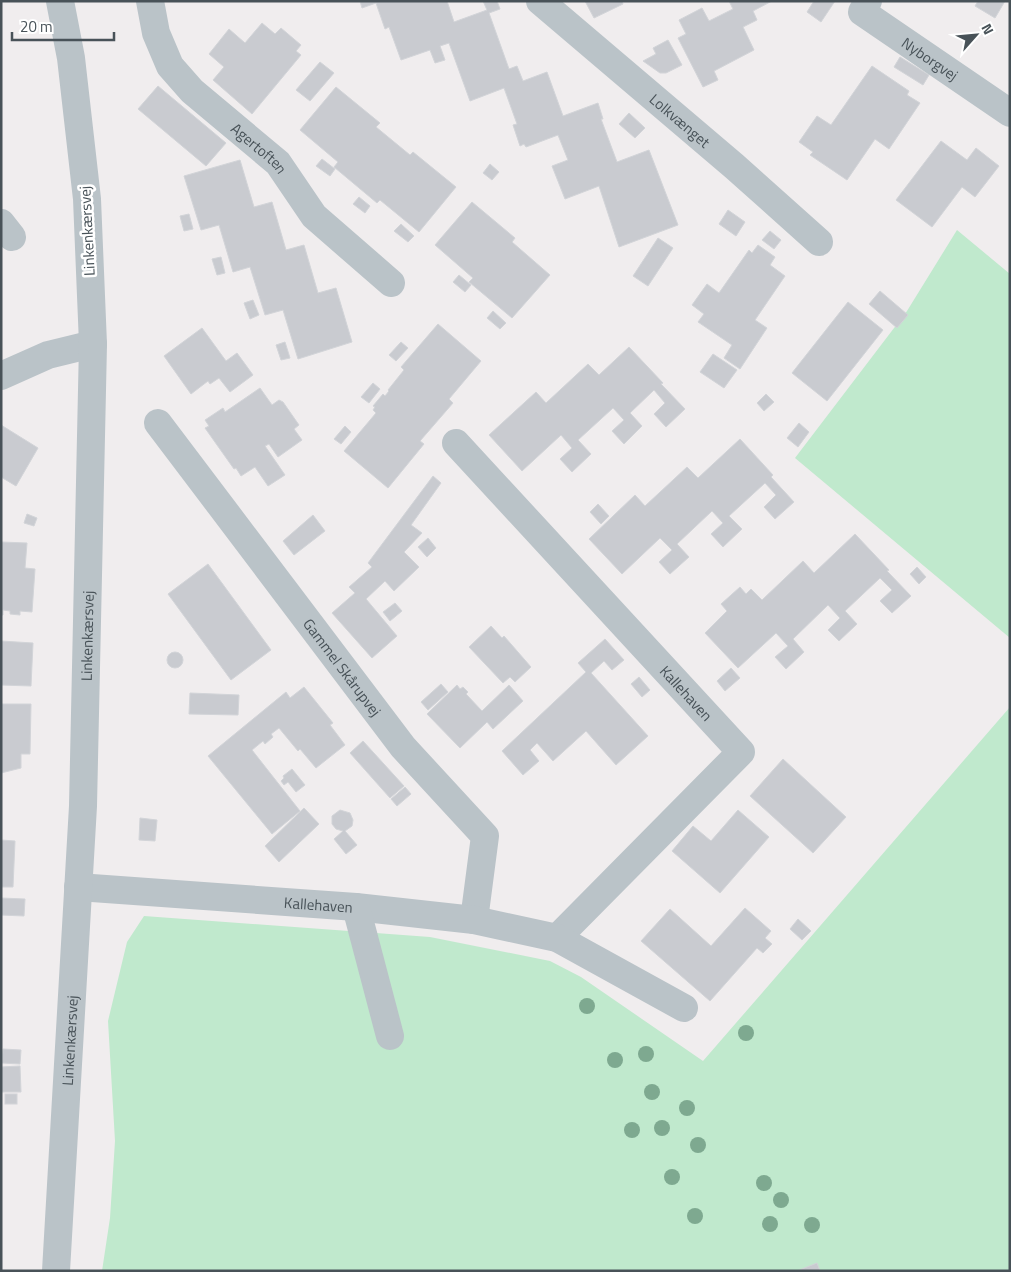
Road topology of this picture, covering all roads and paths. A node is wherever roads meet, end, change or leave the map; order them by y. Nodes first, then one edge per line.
1 (60, 1) edge
2 (150, 1) edge
3 (540, 1) edge
4 (868, 1) edge
5 (1010, 113) edge
6 (819, 242) dead end
7 (391, 283) dead end
8 (93, 344) junction
9 (1, 376) edge
10 (158, 424) dead end
11 (456, 443) dead end
12 (78, 887) junction
13 (356, 907) junction
14 (474, 920) junction
15 (558, 938) junction
16 (684, 1008) dead end
17 (390, 1036) dead end
18 (56, 1271) edge

1 - 8 street, Linkenkærsvej
2 - 7 street, Agertoften
3 - 6 street, Lolkvænget
4 - 5 street, Nyborgvej
8 - 9 street
8 - 12 street, Linkenkærsvej
10 - 14 street, Gammel Skårupvej
11 - 15 street, Kallehaven
12 - 13 street, Kallehaven
12 - 18 street, Linkenkærsvej
13 - 14 street, Kallehaven
13 - 17 street
14 - 15 street, Kallehaven
15 - 16 street, Kallehaven

